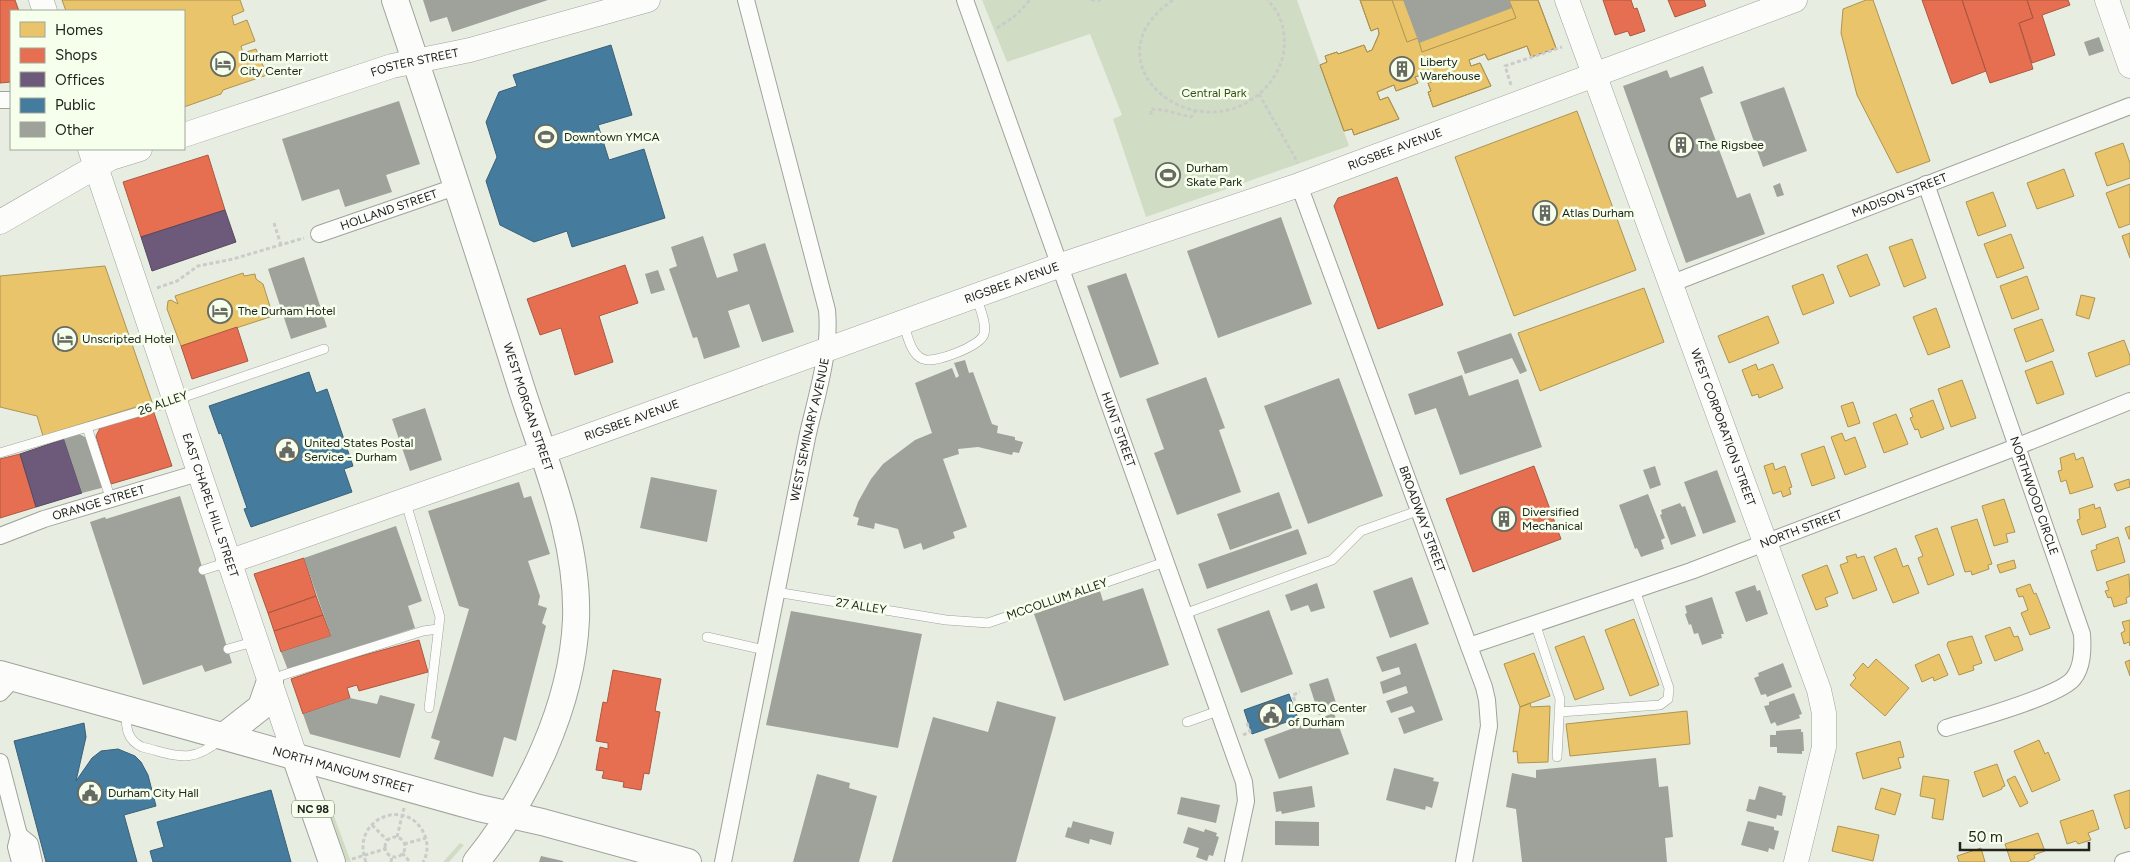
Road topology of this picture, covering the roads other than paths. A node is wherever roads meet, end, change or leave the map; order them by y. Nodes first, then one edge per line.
1 (395, 0) edge
2 (648, 0) edge
3 (746, 0) edge
4 (965, 0) edge
5 (1567, 0) edge
6 (2106, 0) edge
7 (1780, 2) edge
8 (416, 61) junction
9 (2130, 66) edge
10 (1594, 75) junction
11 (2130, 106) edge
12 (185, 134) edge
13 (137, 150) edge
14 (92, 158) edge
15 (1299, 174) junction
16 (1926, 184) junction
17 (458, 186) junction
18 (0, 222) edge
19 (319, 234) road end
20 (1061, 265) junction
21 (1670, 284) junction
22 (976, 296) junction
23 (903, 322) junction
24 (324, 349) dead end
25 (825, 350) junction
26 (173, 400) junction
27 (2130, 401) edge
28 (87, 427) junction
29 (2017, 446) junction
30 (542, 452) junction
31 (0, 453) edge
32 (198, 473) junction
33 (111, 500) junction
34 (405, 500) junction
35 (1420, 510) junction
36 (0, 536) edge
37 (1764, 544) junction
38 (228, 562) junction
39 (1165, 562) junction
40 (204, 570) dead end
41 (1635, 590) junction
42 (776, 592) junction
43 (1184, 614) junction
44 (946, 620) joint
45 (1535, 623) junction
46 (438, 629) junction
47 (707, 637) dead end
48 (256, 641) junction
49 (1469, 646) junction
50 (228, 649) dead end
51 (765, 650) junction
52 (270, 681) junction
53 (5, 682) edge
54 (429, 708) dead end
55 (1218, 710) junction
56 (1559, 712) junction
57 (1187, 722) dead end
58 (1946, 728) dead end
59 (224, 736) junction
60 (295, 756) junction
61 (1558, 757) dead end
62 (0, 762) edge
63 (510, 815) junction
64 (19, 835) junction
65 (342, 860) edge
66 (2130, 860) edge
67 (20, 862) edge
68 (34, 862) edge
69 (476, 862) edge
70 (688, 862) edge
71 (723, 862) edge
72 (1232, 862) edge
73 (1464, 862) edge
74 (1796, 862) edge
75 (2123, 862) edge

1 - 8 main road, WEST MORGAN STREET
2 - 8 street, FOSTER STREET
3 - 25 street, WEST SEMINARY AVENUE
4 - 20 street, HUNT STREET
5 - 10 street, WEST CORPORATION STREET
6 - 9 street
7 - 10 street, RIGSBEE AVENUE
8 - 12 street, FOSTER STREET
8 - 17 main road, WEST MORGAN STREET
10 - 15 street, RIGSBEE AVENUE
10 - 21 street, WEST CORPORATION STREET
11 - 16 street, MADISON STREET
13 - 14 street
14 - 18 street
14 - 26 street, EAST CHAPEL HILL STREET
15 - 20 street, RIGSBEE AVENUE
15 - 35 street, BROADWAY STREET
16 - 21 street, MADISON STREET
16 - 29 street, NORTHWOOD CIRCLE
17 - 19 street, HOLLAND STREET
17 - 30 main road, WEST MORGAN STREET
20 - 22 street, RIGSBEE AVENUE
20 - 39 street, HUNT STREET
21 - 37 street, WEST CORPORATION STREET
22 - 23 street, RIGSBEE AVENUE
22 - 23 lane
23 - 25 street, RIGSBEE AVENUE
24 - 26 lane, 26 ALLEY
25 - 30 street, RIGSBEE AVENUE
25 - 42 street, WEST SEMINARY AVENUE
26 - 28 lane, 26 ALLEY
26 - 32 street, EAST CHAPEL HILL STREET
27 - 29 street, NORTH STREET
28 - 31 lane, 26 ALLEY
28 - 33 lane
29 - 37 street, NORTH STREET
29 - 58 street, NORTHWOOD CIRCLE
30 - 34 street, RIGSBEE AVENUE
30 - 63 main road, WEST MORGAN STREET
32 - 33 street, ORANGE STREET
32 - 38 street, EAST CHAPEL HILL STREET
33 - 36 street, ORANGE STREET
34 - 38 street, RIGSBEE AVENUE
34 - 46 lane
35 - 43 lane
35 - 49 street, BROADWAY STREET
37 - 41 street, NORTH STREET
37 - 74 street, WEST CORPORATION STREET
38 - 40 lane
38 - 48 street, EAST CHAPEL HILL STREET
39 - 43 street, HUNT STREET
39 - 44 lane, MCCOLLUM ALLEY
41 - 45 street, NORTH STREET
41 - 56 lane
42 - 44 lane, 27 ALLEY
42 - 51 street, WEST SEMINARY AVENUE
43 - 55 street, HUNT STREET
45 - 49 street, NORTH STREET
45 - 56 lane
46 - 52 lane
46 - 54 lane
47 - 51 lane
48 - 50 lane
48 - 52 street, EAST CHAPEL HILL STREET
49 - 73 street, BROADWAY STREET
51 - 71 street, WEST SEMINARY AVENUE
52 - 59 main road
52 - 60 street, EAST CHAPEL HILL STREET
53 - 59 main road, NORTH MANGUM STREET
55 - 57 lane
55 - 72 street, HUNT STREET
56 - 61 lane
59 - 60 main road, NORTH MANGUM STREET
60 - 63 main road, NORTH MANGUM STREET
60 - 65 main road, EAST CHAPEL HILL STREET / NC 98
62 - 64 street
63 - 69 main road, WEST MORGAN STREET
63 - 70 main road, NORTH MANGUM STREET
64 - 67 street
64 - 68 street
66 - 75 street

